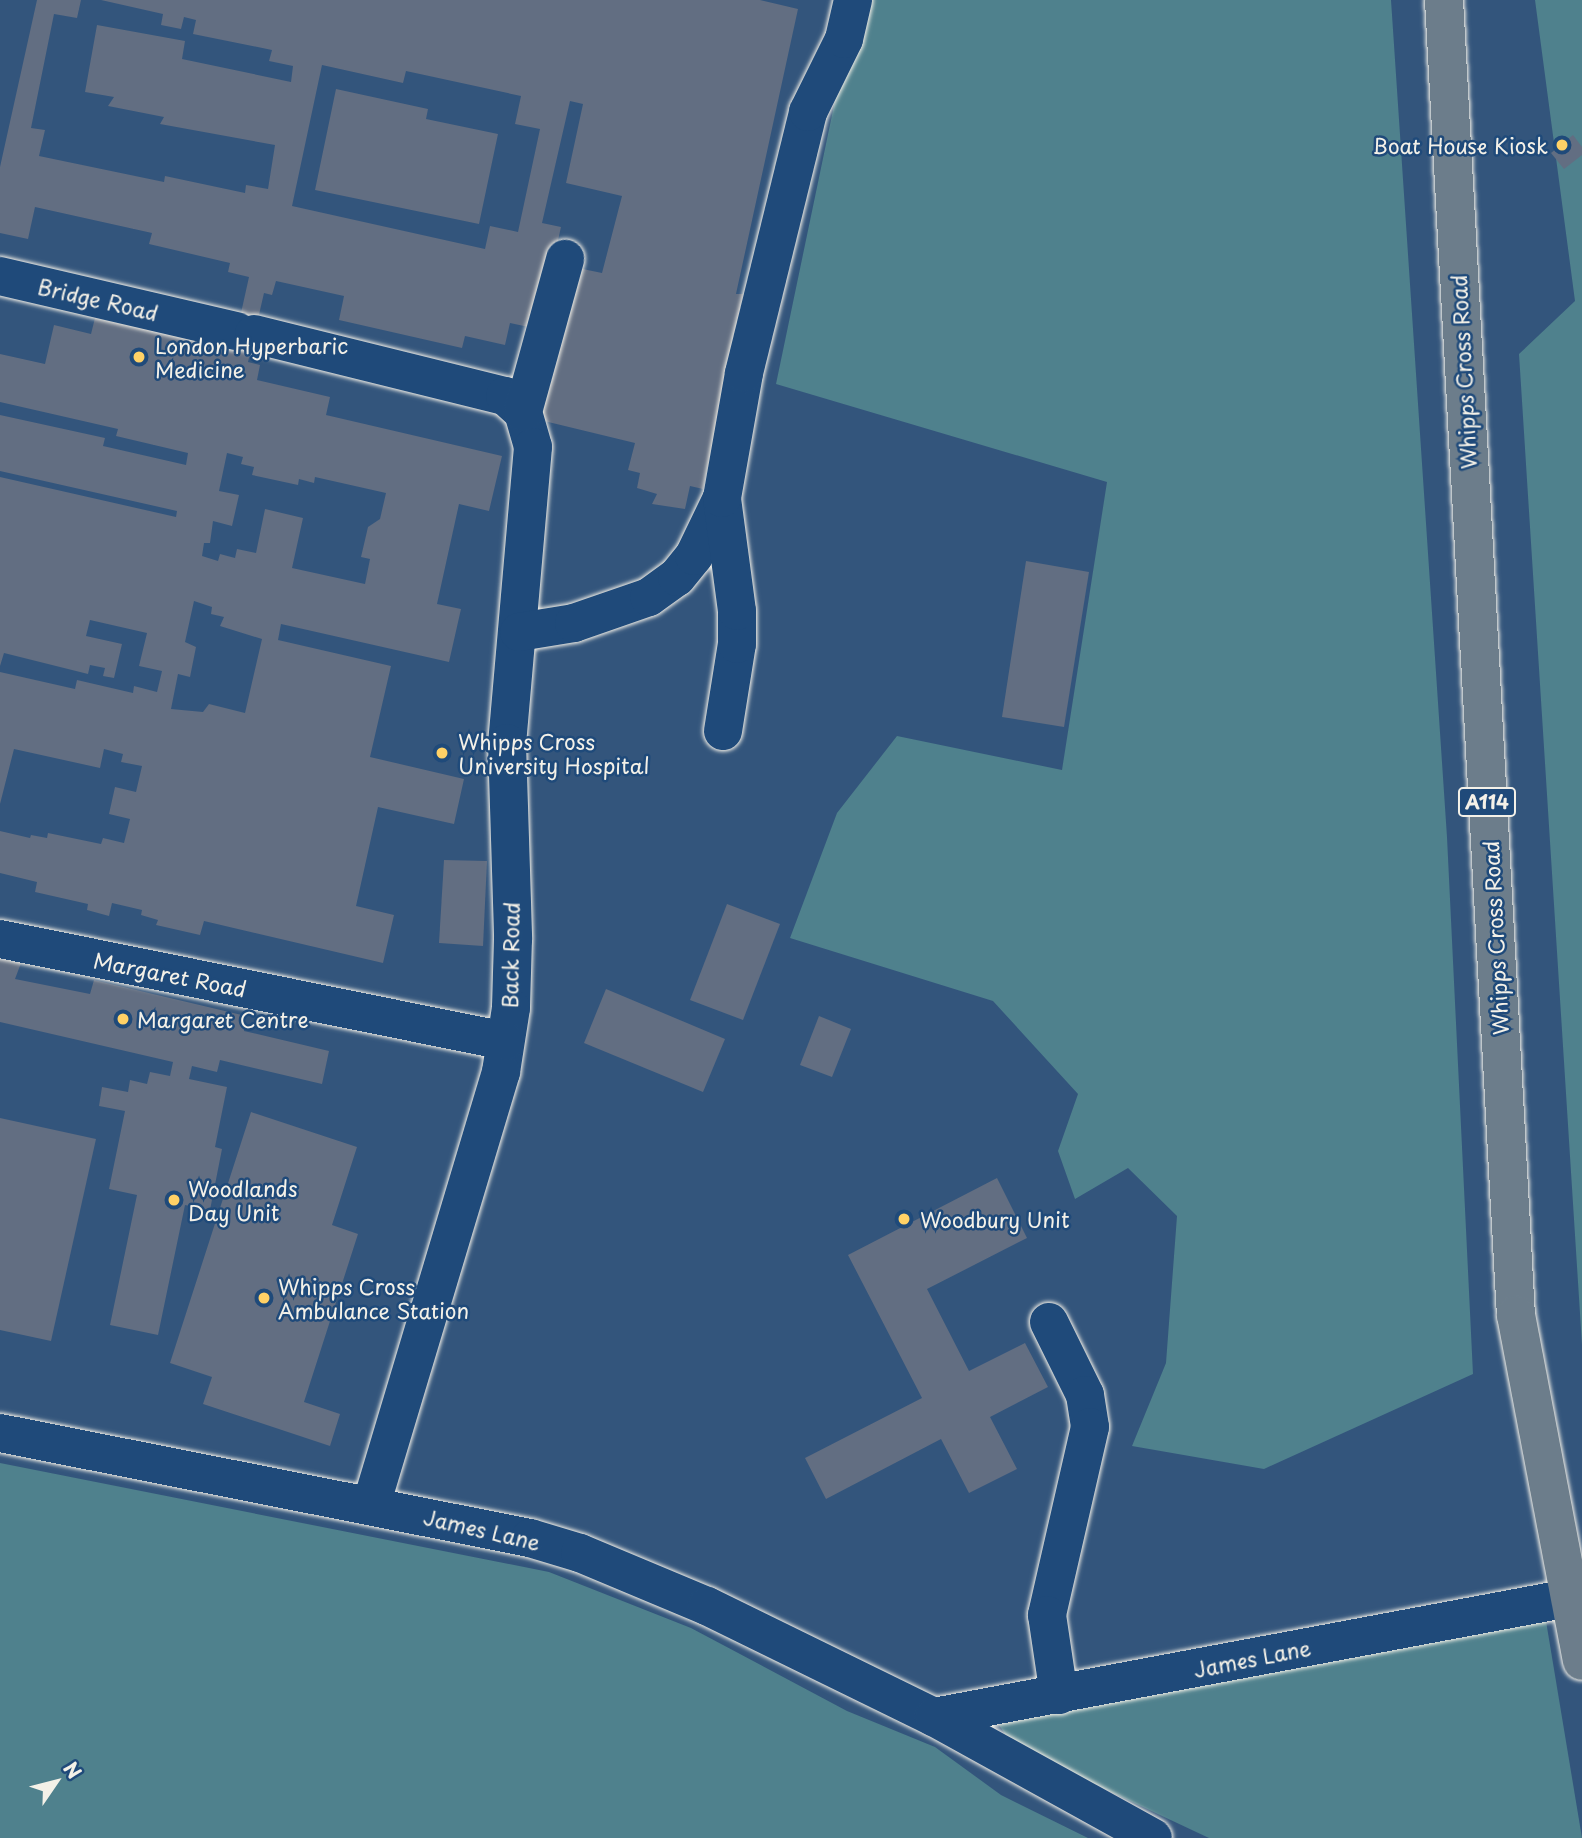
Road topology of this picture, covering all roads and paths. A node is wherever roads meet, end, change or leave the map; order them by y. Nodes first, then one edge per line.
1 (853, 0) edge
2 (1444, 0) edge
3 (565, 258) dead end
4 (0, 276) edge
5 (514, 404) junction
6 (722, 498) junction
7 (519, 632) junction
8 (723, 731) dead end
9 (0, 939) edge
10 (505, 1041) junction
11 (1049, 1322) dead end
12 (0, 1433) edge
13 (371, 1505) junction
14 (1569, 1598) junction
15 (1582, 1661) edge
16 (1059, 1695) junction
17 (934, 1717) junction
18 (1153, 1838) edge

1 - 6 street
2 - 14 main road, Whipps Cross Road / A114
3 - 5 street
4 - 5 street, Bridge Road
5 - 7 street, Back Road
6 - 7 street
6 - 8 street
7 - 10 street, Back Road
9 - 10 street, Margaret Road
10 - 13 street, Back Road
11 - 16 street
12 - 13 street, James Lane
13 - 17 street, James Lane
14 - 15 main road, Whipps Cross Road / A114
14 - 16 street, James Lane
16 - 17 street, James Lane
17 - 18 street, James Lane

